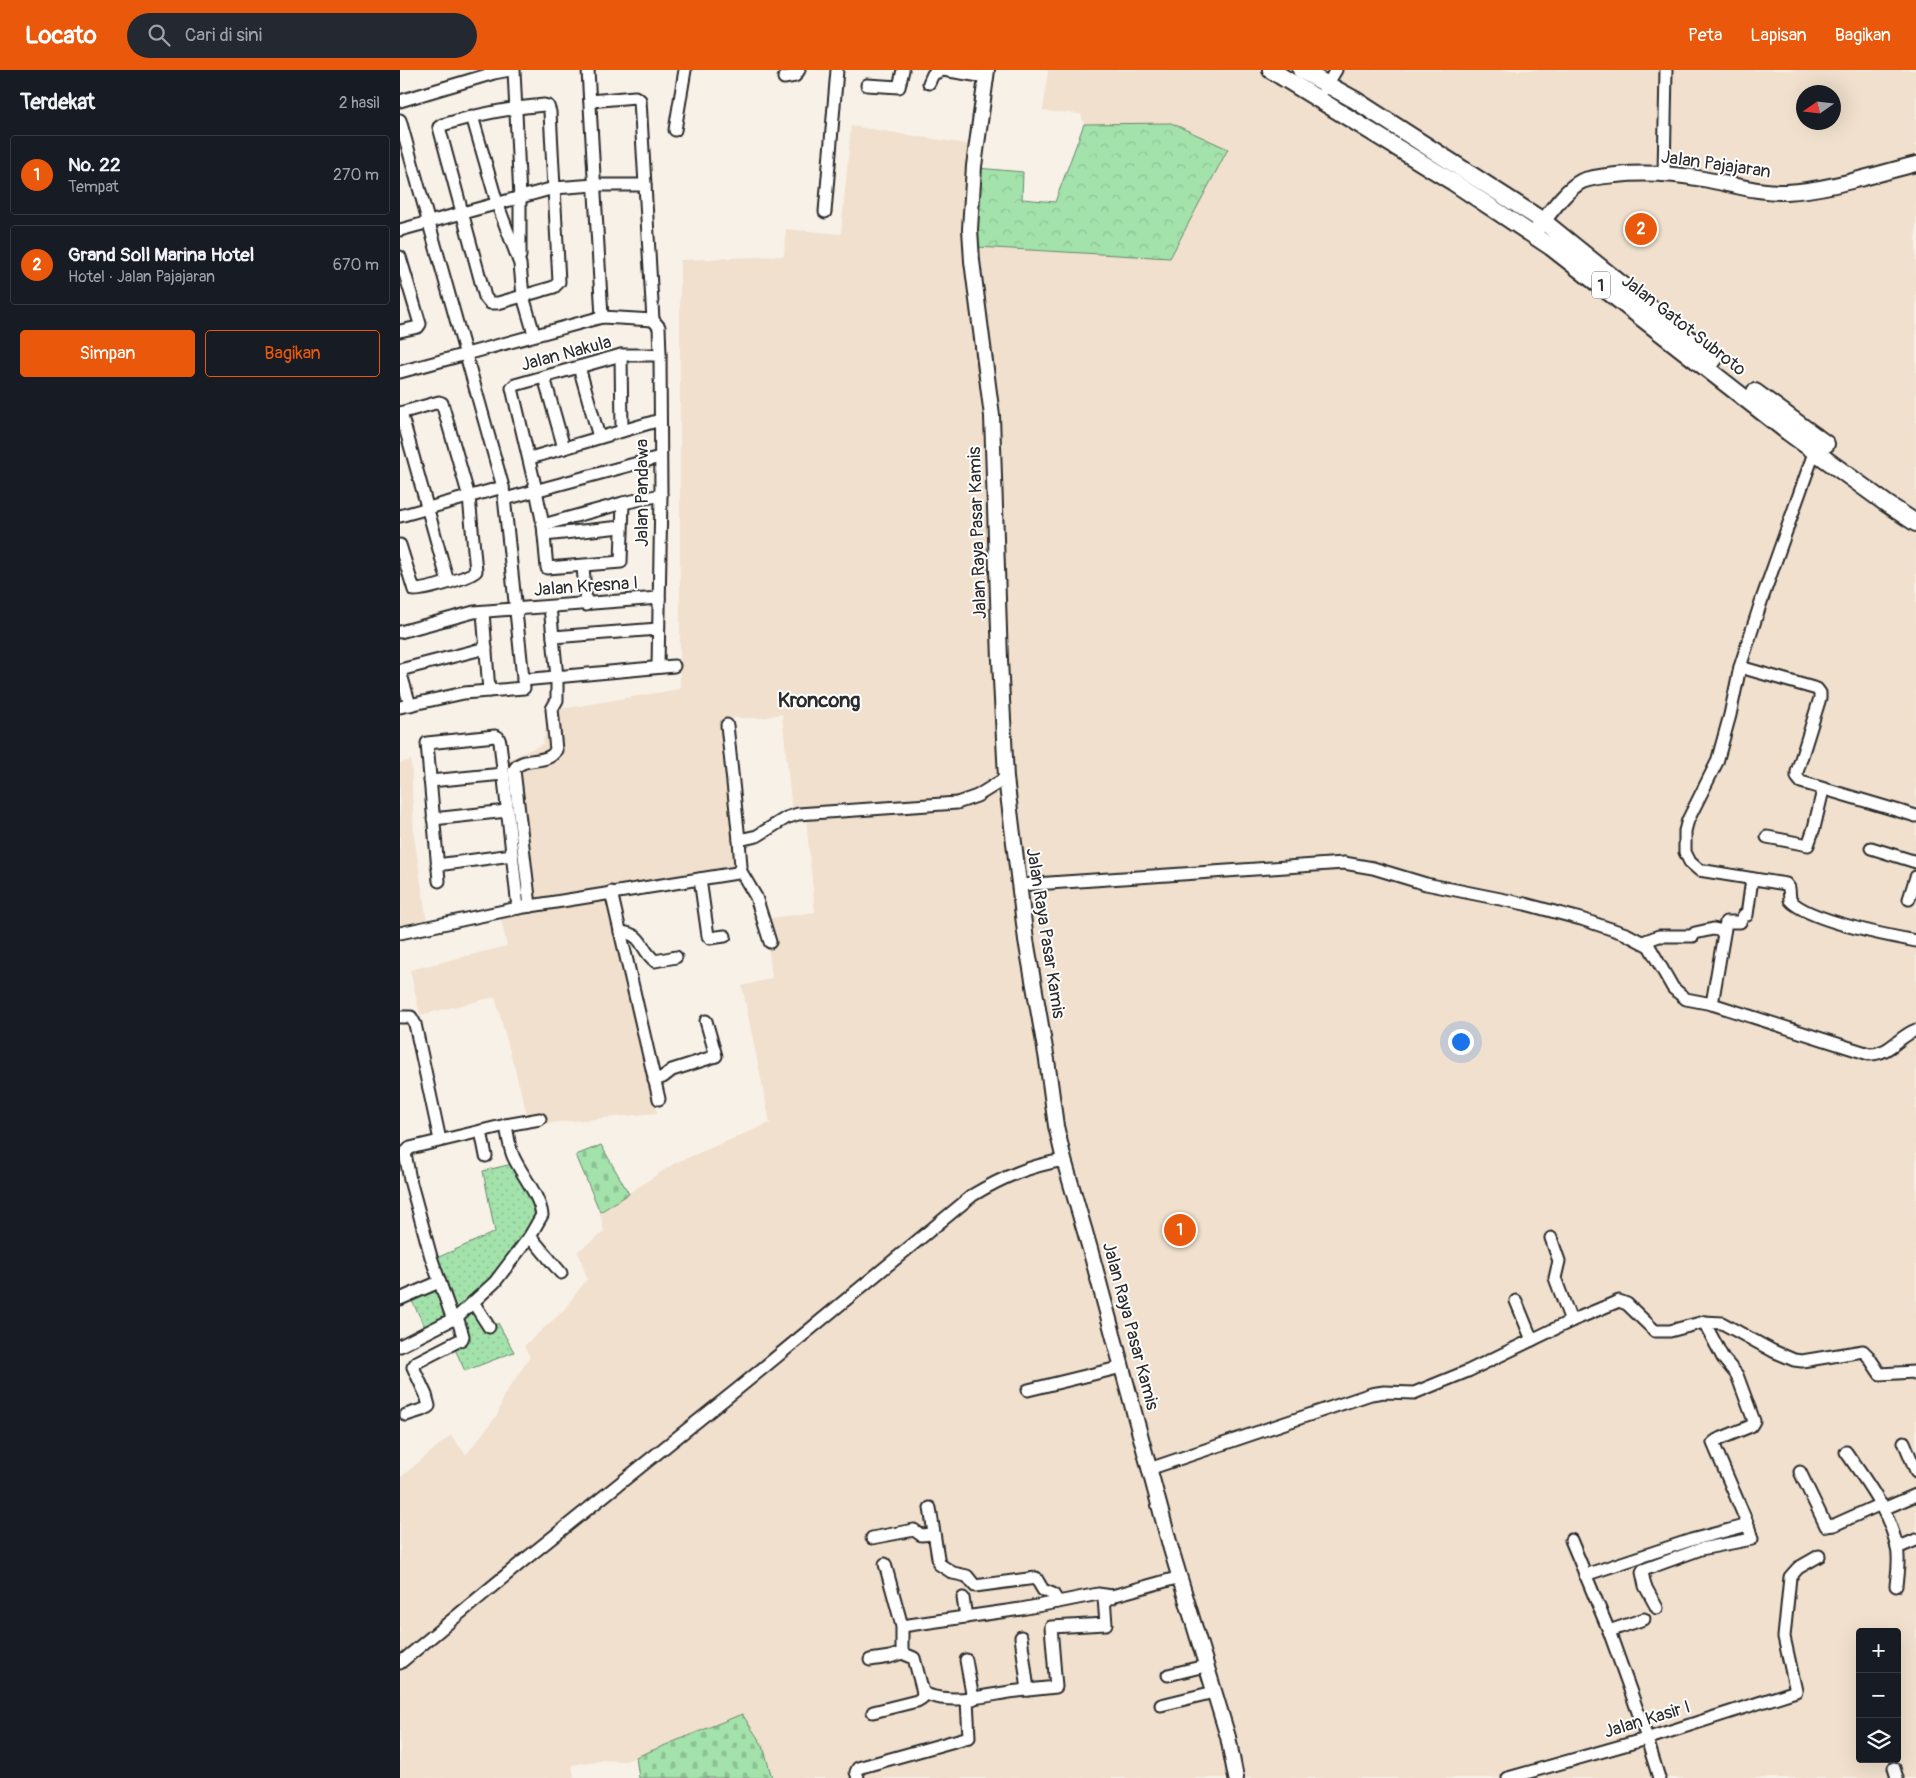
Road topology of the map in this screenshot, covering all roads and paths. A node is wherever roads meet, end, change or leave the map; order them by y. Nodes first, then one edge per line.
1 (512, 70) edge
2 (588, 70) edge
3 (685, 70) edge
4 (799, 70) edge
5 (837, 70) edge
6 (903, 70) edge
7 (1271, 70) edge
8 (1301, 70) edge
9 (1336, 70) edge
10 (1666, 70) edge
11 (986, 74) edge
12 (784, 78) dead end
13 (929, 83) dead end
14 (867, 85) dead end
15 (1328, 85) junction
16 (1317, 99) junction
17 (400, 101) edge
18 (590, 101) junction
19 (516, 107) junction
20 (472, 116) junction
21 (400, 120) edge
22 (675, 130) dead end
23 (1916, 164) edge
24 (1664, 174) junction
25 (595, 185) junction
26 (645, 185) junction
27 (554, 188) junction
28 (520, 198) junction
29 (497, 203) junction
30 (825, 212) dead end
31 (463, 213) junction
32 (429, 222) junction
33 (1538, 228) junction
34 (400, 230) edge
35 (400, 256) edge
36 (520, 264) junction
37 (524, 296) junction
38 (602, 317) junction
39 (654, 320) junction
40 (400, 331) edge
41 (534, 334) junction
42 (466, 354) junction
43 (621, 355) junction
44 (660, 355) junction
45 (579, 367) junction
46 (400, 371) edge
47 (544, 378) junction
48 (400, 413) edge
49 (660, 420) junction
50 (622, 431) junction
51 (599, 437) junction
52 (1818, 445) junction
53 (564, 448) junction
54 (660, 456) junction
55 (530, 458) junction
56 (503, 487) junction
57 (536, 490) junction
58 (661, 495) junction
59 (469, 497) junction
60 (505, 499) junction
61 (623, 503) junction
62 (427, 508) junction
63 (1916, 510) edge
64 (400, 516) edge
65 (1916, 523) edge
66 (622, 527) junction
67 (543, 530) junction
68 (400, 545) edge
69 (582, 566) junction
70 (448, 582) junction
71 (659, 598) junction
72 (586, 604) junction
73 (550, 607) junction
74 (515, 609) junction
75 (483, 612) junction
76 (658, 629) junction
77 (400, 632) edge
78 (553, 637) junction
79 (486, 648) junction
80 (674, 666) dead end
81 (658, 667) junction
82 (1740, 667) junction
83 (400, 671) edge
84 (557, 676) junction
85 (523, 680) junction
86 (489, 691) junction
87 (405, 706) edge
88 (728, 725) dead end
89 (503, 774) junction
90 (1006, 778) junction
91 (430, 781) junction
92 (1823, 790) junction
93 (507, 812) junction
94 (1916, 816) edge
95 (433, 819) junction
96 (1767, 837) dead end
97 (739, 840) junction
98 (1871, 848) dead end
99 (512, 855) junction
100 (1916, 862) edge
101 (437, 865) junction
102 (740, 870) junction
103 (1916, 877) edge
104 (700, 879) junction
105 (1752, 879) junction
106 (439, 881) dead end
107 (1020, 885) junction
108 (610, 892) junction
109 (1909, 899) dead end
110 (524, 907) junction
111 (1723, 931) junction
112 (620, 932) junction
113 (400, 933) edge
114 (725, 936) dead end
115 (1916, 941) edge
116 (770, 942) dead end
117 (1643, 942) junction
118 (676, 957) dead end
119 (1712, 1004) junction
120 (400, 1017) edge
121 (706, 1020) dead end
122 (1916, 1030) edge
123 (654, 1080) junction
124 (659, 1099) dead end
125 (540, 1119) dead end
126 (506, 1125) junction
127 (481, 1131) junction
128 (440, 1140) junction
129 (486, 1156) dead end
130 (1064, 1160) junction
131 (405, 1180) edge
132 (530, 1236) junction
133 (1551, 1238) dead end
134 (561, 1273) dead end
135 (439, 1282) junction
136 (400, 1299) edge
137 (1516, 1301) dead end
138 (473, 1302) junction
139 (455, 1318) junction
140 (1571, 1321) junction
141 (1704, 1322) junction
142 (489, 1327) dead end
143 (415, 1338) junction
144 (1532, 1340) junction
145 (400, 1346) edge
146 (426, 1358) junction
147 (1122, 1367) junction
148 (1915, 1372) edge
149 (1028, 1390) dead end
150 (406, 1415) dead end
151 (1904, 1442) dead end
152 (1846, 1452) dead end
153 (1149, 1469) junction
154 (1916, 1471) edge
155 (1800, 1472) dead end
156 (1916, 1495) edge
157 (1882, 1506) junction
158 (930, 1508) dead end
159 (1748, 1525) junction
160 (934, 1534) junction
161 (872, 1538) dead end
162 (1571, 1540) dead end
163 (1916, 1540) edge
164 (1897, 1548) junction
165 (1820, 1556) dead end
166 (885, 1564) dead end
167 (1585, 1575) junction
168 (1181, 1578) junction
169 (1896, 1586) dead end
170 (962, 1598) dead end
171 (1058, 1602) junction
172 (1656, 1608) dead end
173 (966, 1617) junction
174 (1644, 1619) dead end
175 (902, 1626) junction
176 (1608, 1631) junction
177 (1021, 1637) dead end
178 (902, 1652) junction
179 (870, 1660) dead end
180 (966, 1660) dead end
181 (400, 1664) edge
182 (1205, 1666) junction
183 (1168, 1675) dead end
184 (1028, 1690) junction
185 (923, 1692) junction
186 (1214, 1692) junction
187 (970, 1699) junction
188 (1160, 1706) dead end
189 (873, 1712) dead end
190 (1646, 1739) junction
191 (858, 1778) edge
192 (1236, 1778) edge
193 (1508, 1778) edge
194 (1659, 1778) edge

1 - 17 street
1 - 19 street
2 - 18 street
3 - 22 street
4 - 12 street
5 - 30 street
6 - 14 street
7 - 16 highway, Jalan Gatot Subroto / 1
8 - 15 highway, Jalan Gatot Subroto / 1
9 - 15 street
10 - 24 street
11 - 13 street
11 - 90 main road, Jalan Raya Pasar Kamis
15 - 16 street
15 - 33 highway, Jalan Gatot Subroto / 1
16 - 33 highway, Jalan Gatot Subroto / 1
18 - 25 street
18 - 26 street, Jalan Pandawa
19 - 20 street
19 - 27 street
19 - 28 street
20 - 29 street
20 - 31 street
21 - 32 street
23 - 24 main road, Jalan Pajajaran
24 - 33 main road, Jalan Pajajaran
25 - 26 street
25 - 27 street
25 - 38 street
26 - 39 street, Jalan Pandawa
27 - 28 street
27 - 37 street
28 - 29 street
28 - 36 street
29 - 31 street
29 - 36 street
31 - 32 street
31 - 37 street
32 - 34 street
32 - 42 street
33 - 52 highway, Jalan Gatot Subroto / 1
35 - 40 street
36 - 37 street
37 - 41 street
38 - 39 street
38 - 41 street
39 - 44 street, Jalan Pandawa
41 - 42 street
42 - 46 street
42 - 56 street
43 - 44 street, Jalan Nakula
43 - 45 street, Jalan Nakula
43 - 50 street
44 - 49 street, Jalan Pandawa
45 - 47 street, Jalan Nakula
45 - 51 street
47 - 53 street
47 - 55 street, Jalan Nakula
48 - 59 street
48 - 62 street
49 - 50 street
49 - 54 street, Jalan Pandawa
50 - 51 street
51 - 53 street
52 - 63 highway, Jalan Gatot Subroto / 1
52 - 65 highway, Jalan Gatot Subroto / 1
52 - 82 street
53 - 55 street
54 - 57 street
54 - 58 street, Jalan Pandawa
55 - 57 street
56 - 59 street
56 - 60 street
57 - 60 street
57 - 67 street
58 - 61 street
58 - 71 street, Jalan Pandawa
59 - 62 street
59 - 70 street
60 - 74 street
61 - 66 street
61 - 67 street
62 - 64 street
62 - 70 street
66 - 67 street
66 - 69 street
67 - 69 street
68 - 70 street
69 - 72 street
71 - 72 street, Jalan Kresna I
71 - 76 street, Jalan Pandawa
72 - 73 street, Jalan Kresna I
73 - 74 street, Jalan Kresna I
73 - 78 street
74 - 75 street, Jalan Kresna I
74 - 85 street
75 - 77 street, Jalan Kresna I
75 - 79 street
76 - 78 street
76 - 81 street, Jalan Pandawa
78 - 84 street
79 - 83 street
79 - 86 street
80 - 81 street
81 - 84 street
82 - 92 street
82 - 105 street
83 - 87 street
84 - 85 street
84 - 110 street
85 - 86 street
86 - 87 street
88 - 97 street
89 - 91 street
89 - 91 street
89 - 93 street
90 - 97 street
90 - 107 main road, Jalan Raya Pasar Kamis
91 - 95 street
92 - 94 street
92 - 96 street
93 - 95 street
93 - 99 street
95 - 101 street
97 - 102 street
98 - 100 street
99 - 101 street
99 - 110 street
101 - 106 street
102 - 104 street
102 - 116 street
103 - 109 street
104 - 108 street
104 - 114 street
105 - 111 street
105 - 115 street
107 - 117 street
107 - 130 main road, Jalan Raya Pasar Kamis
108 - 110 street
108 - 112 street
110 - 113 street
111 - 117 street
111 - 119 street
112 - 118 street
112 - 123 street
117 - 119 street
119 - 122 street
120 - 128 street
121 - 123 street
123 - 124 street
125 - 126 street
126 - 127 street
126 - 132 street
127 - 128 street
127 - 129 street
128 - 131 street
130 - 147 main road, Jalan Raya Pasar Kamis
130 - 181 street
131 - 135 street
132 - 134 street
132 - 138 street
133 - 140 street
135 - 136 street
135 - 139 street
137 - 144 street
138 - 139 street
138 - 142 street
139 - 143 street
139 - 146 street
140 - 141 street
140 - 144 street
141 - 148 street
141 - 159 street
143 - 145 street
143 - 146 street
144 - 153 street
146 - 150 street
147 - 149 street
147 - 153 main road, Jalan Raya Pasar Kamis
151 - 154 street
152 - 157 street
153 - 168 main road, Jalan Raya Pasar Kamis
155 - 157 street
156 - 157 street
157 - 164 street
158 - 160 street
159 - 167 street
159 - 172 street
160 - 161 street
160 - 171 street
162 - 167 street
163 - 164 street
164 - 169 street
165 - 190 street, Jalan Kasir I
166 - 175 street
167 - 176 street
168 - 171 street
168 - 182 main road, Jalan Raya Pasar Kamis
168 - 184 street
170 - 173 street
171 - 173 street
173 - 175 street
174 - 176 street
175 - 178 street
176 - 190 street
177 - 184 street
178 - 179 street
178 - 185 street
180 - 187 street
182 - 183 street
182 - 186 main road, Jalan Raya Pasar Kamis
184 - 187 street
185 - 187 street
185 - 189 street
186 - 188 street
186 - 192 main road, Jalan Raya Pasar Kamis
187 - 191 street
190 - 193 street, Jalan Kasir I
190 - 194 street

